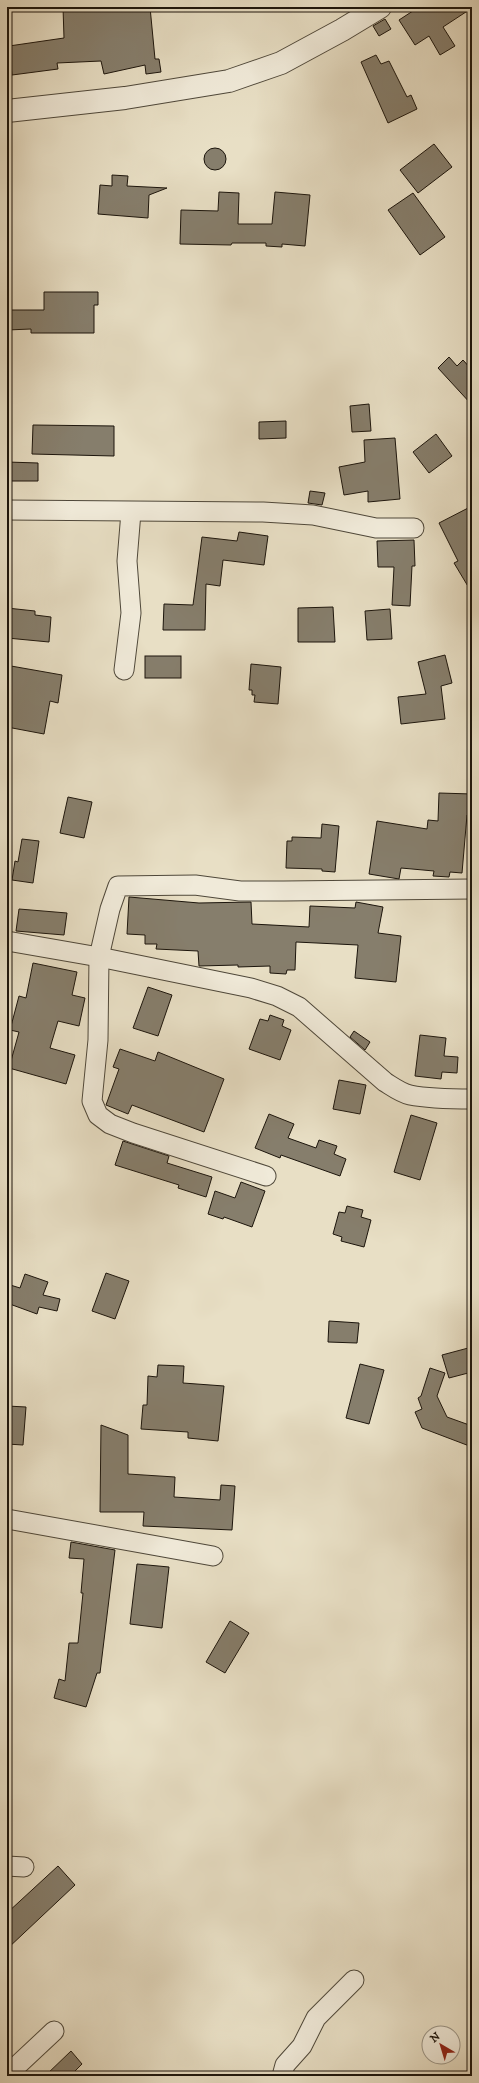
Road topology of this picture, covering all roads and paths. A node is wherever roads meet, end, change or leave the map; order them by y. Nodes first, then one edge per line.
1 (380, 7) edge
2 (7, 111) edge
3 (7, 510) edge
4 (131, 512) junction
5 (414, 528) dead end
6 (124, 670) dead end
7 (472, 889) edge
8 (7, 941) edge
9 (99, 957) junction
10 (472, 1098) edge
11 (266, 1176) dead end
12 (7, 1519) edge
13 (213, 1556) dead end
14 (354, 1980) dead end
15 (54, 2031) dead end
16 (7, 2075) edge
17 (282, 2076) edge

1 - 2 street
3 - 4 street
4 - 5 street
4 - 6 street
7 - 9 street
8 - 9 street
9 - 10 street
9 - 11 street
12 - 13 street
14 - 17 street
15 - 16 street

